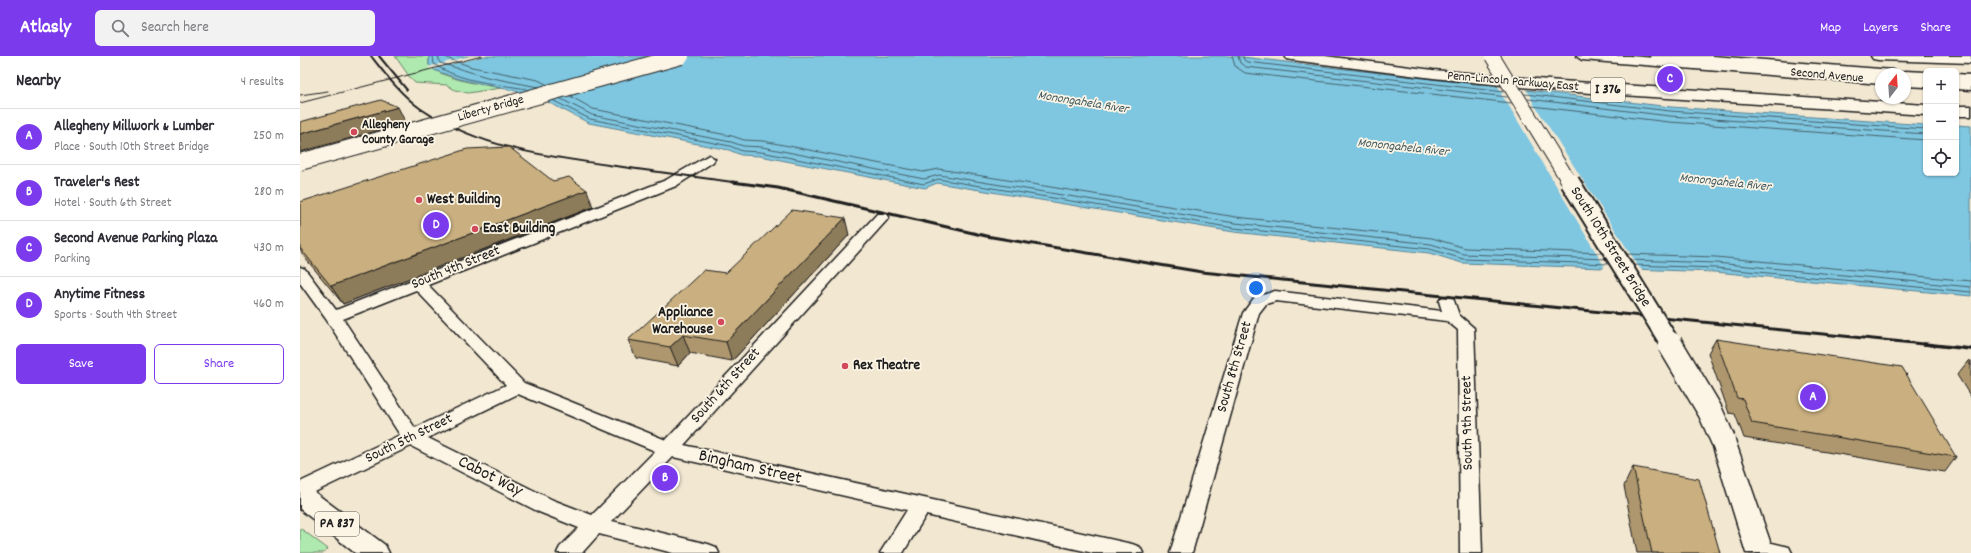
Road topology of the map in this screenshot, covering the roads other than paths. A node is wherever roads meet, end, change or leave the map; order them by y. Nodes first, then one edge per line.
1 (681, 56) edge
2 (1292, 56) edge
3 (1492, 56) edge
4 (1582, 56) edge
5 (1657, 56) edge
6 (1878, 56) edge
7 (1971, 59) edge
8 (1875, 73) edge
9 (1911, 75) edge
10 (1923, 76) edge
11 (1959, 78) edge
12 (1971, 78) edge
13 (1875, 80) edge
14 (1911, 82) edge
15 (1923, 83) edge
16 (1959, 85) edge
17 (1971, 86) edge
18 (1923, 110) edge
19 (1959, 111) edge
20 (1971, 111) edge
21 (709, 159) dead end
22 (300, 162) edge
23 (882, 217) dead end
24 (300, 272) edge
25 (418, 283) junction
26 (1449, 309) joint
27 (333, 317) junction
28 (518, 387) junction
29 (412, 438) junction
30 (669, 449) junction
31 (300, 491) edge
32 (300, 494) edge
33 (922, 506) junction
34 (595, 525) junction
35 (1767, 552) edge
36 (375, 553) edge
37 (568, 553) edge
38 (708, 553) edge
39 (891, 553) edge
40 (1132, 553) edge
41 (1181, 553) edge
42 (1471, 553) edge

1 - 22 highway, Liberty Bridge, bridge
2 - 18 highway, Penn-Lincoln Parkway East / I 376
3 - 35 main road, South 10th Street Bridge, bridge
4 - 13 main road, Second Avenue
5 - 8 highway
6 - 7 highway
9 - 10 highway
11 - 12 highway
14 - 15 main road
16 - 17 main road
19 - 20 highway
21 - 25 street, South 4th Street
23 - 30 street, South 6th Street
24 - 27 street, Cabot Way
25 - 27 street, South 4th Street
25 - 28 street, Bingham Street
26 - 41 street, South 8th Street
26 - 42 street, South 9th Street
27 - 29 street, Cabot Way
28 - 29 street, South 5th Street
28 - 30 street, Bingham Street
29 - 31 street, South 5th Street
29 - 34 street, Cabot Way
30 - 33 street, Bingham Street
30 - 34 street, South 6th Street
32 - 36 main road, PA 837
33 - 39 street
33 - 40 street, Bingham Street
34 - 37 street, South 6th Street
34 - 38 street, Cabot Way

